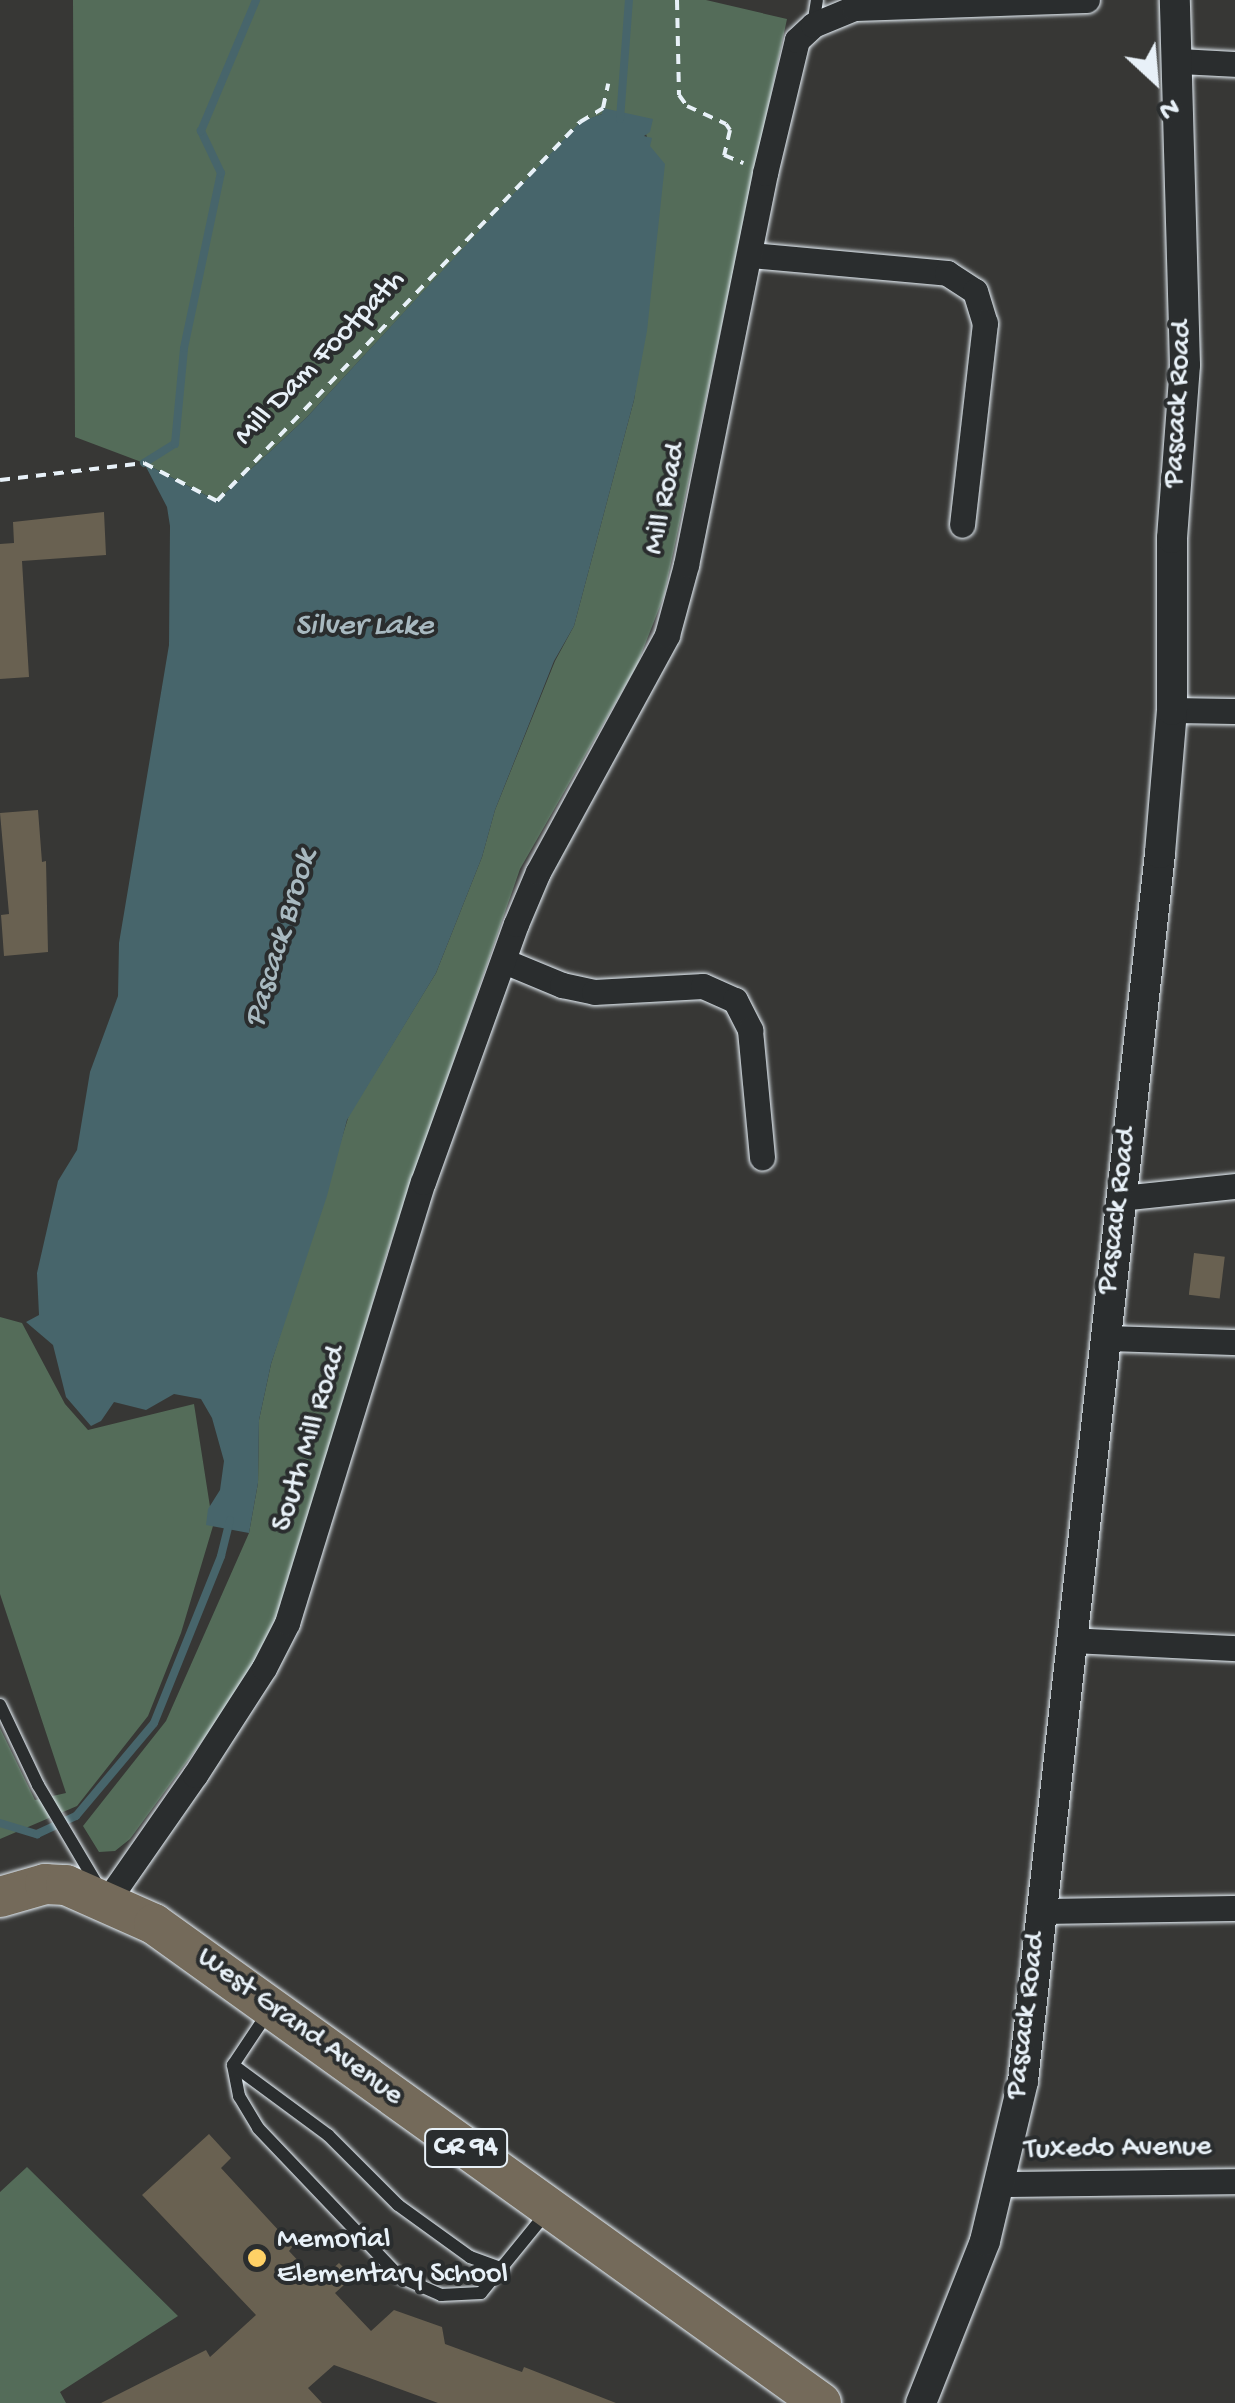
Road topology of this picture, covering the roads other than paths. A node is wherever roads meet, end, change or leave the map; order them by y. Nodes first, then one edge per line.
1 (1087, 0) edge
2 (1175, 0) edge
3 (815, 12) edge
4 (1178, 61) junction
5 (1235, 64) edge
6 (751, 255) junction
7 (962, 525) dead end
8 (1172, 710) junction
9 (1235, 711) edge
10 (504, 960) junction
11 (762, 1157) dead end
12 (1235, 1186) edge
13 (1120, 1198) junction
14 (1104, 1338) junction
15 (1235, 1342) edge
16 (1070, 1640) junction
17 (1235, 1648) edge
18 (0, 1705) edge
19 (0, 1897) edge
20 (107, 1901) junction
21 (1235, 1908) edge
22 (1041, 1911) junction
23 (271, 2008) junction
24 (233, 2064) junction
25 (1235, 2181) edge
26 (1002, 2184) junction
27 (550, 2208) junction
28 (503, 2269) junction
29 (820, 2403) edge
30 (921, 2403) edge

1 - 3 street
2 - 4 street, Pascack Road
3 - 6 street, Mill Road
4 - 5 street
4 - 8 street, Pascack Road
6 - 7 street
6 - 10 street, Mill Road
8 - 9 street
8 - 13 street, Pascack Road
10 - 11 street
10 - 20 street, South Mill Road
12 - 13 street
13 - 14 street, Pascack Road
14 - 15 street
14 - 16 street, Pascack Road
16 - 17 street
16 - 22 street, Pascack Road
18 - 20 lane
19 - 20 main road, West Grand Avenue / CR 94
20 - 23 main road, West Grand Avenue / CR 94
21 - 22 street
22 - 26 street, Pascack Road
23 - 24 lane
23 - 27 main road, West Grand Avenue / CR 94
24 - 28 lane
24 - 28 lane
25 - 26 street, Tuxedo Avenue
26 - 30 street, Pascack Road
27 - 28 lane
27 - 29 main road, West Grand Avenue / CR 94

